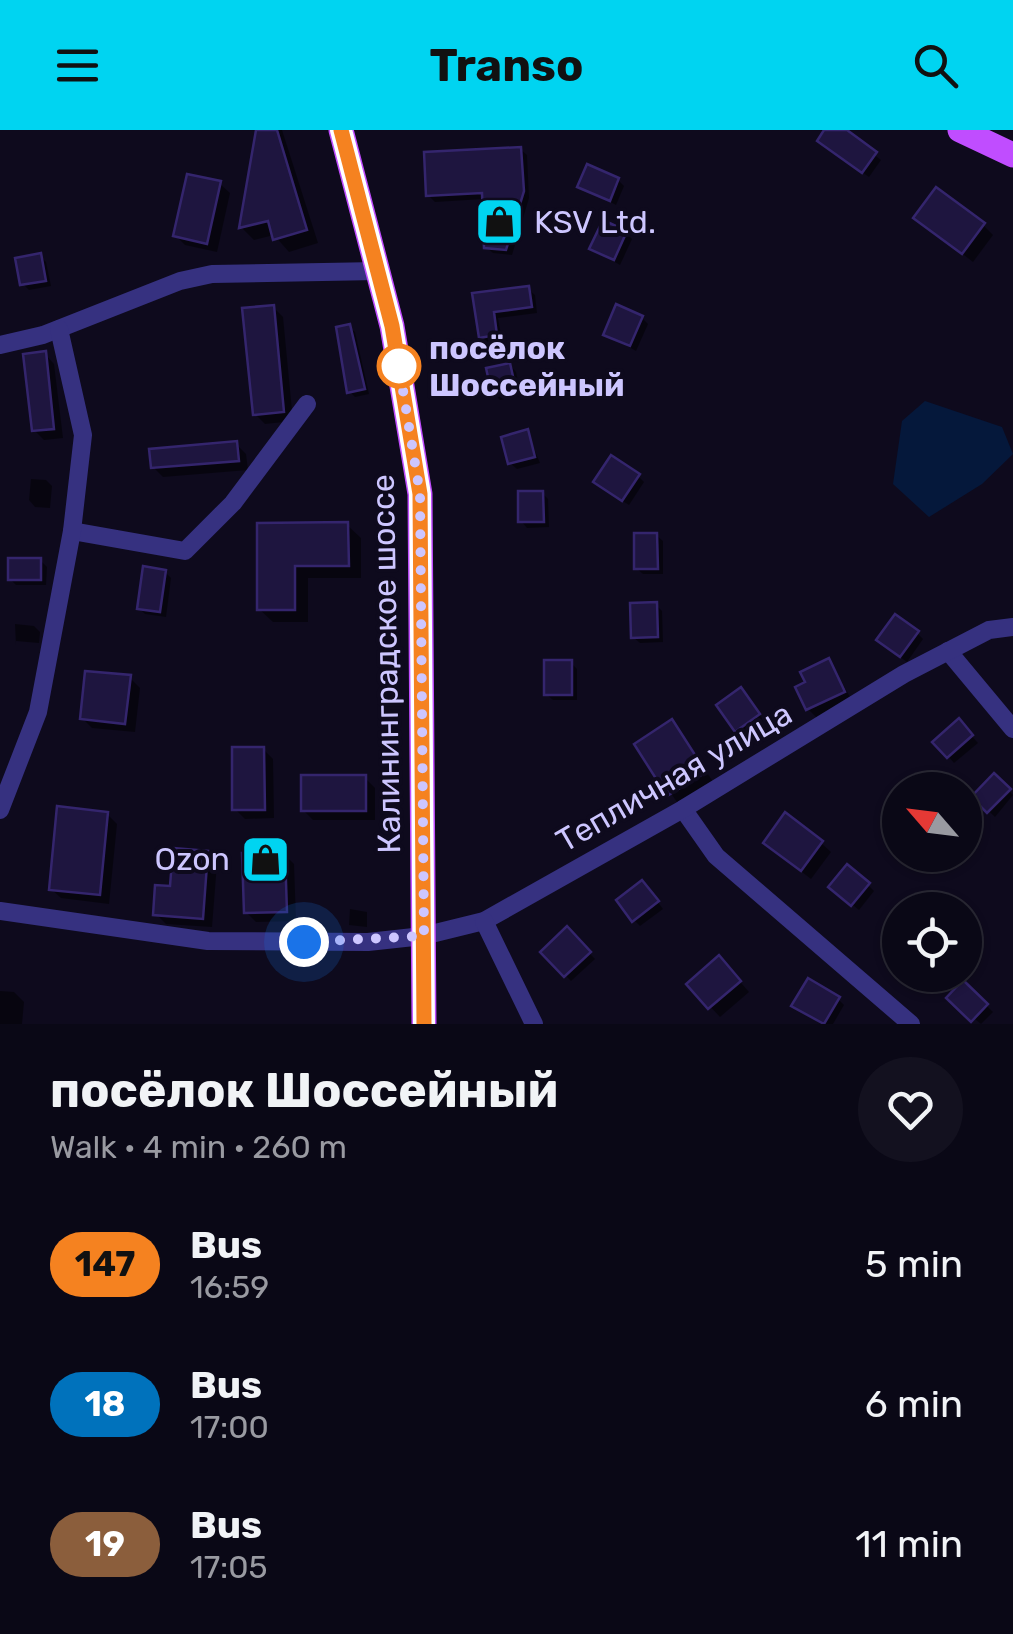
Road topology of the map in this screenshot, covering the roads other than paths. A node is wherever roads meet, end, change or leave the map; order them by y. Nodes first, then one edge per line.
1 (342, 130) edge
2 (960, 130) edge
3 (1013, 155) edge
4 (378, 270) junction
5 (59, 329) junction
6 (0, 344) edge
7 (308, 404) dead end
8 (72, 531) junction
9 (1013, 627) edge
10 (948, 651) junction
11 (1013, 729) edge
12 (0, 810) edge
13 (683, 810) junction
14 (0, 911) edge
15 (484, 921) junction
16 (424, 936) junction
17 (424, 1024) edge
18 (534, 1024) edge
19 (911, 1024) edge

1 - 4 main road, Калининградское шоссе
2 - 3 main road
4 - 5 street
4 - 16 main road, Калининградское шоссе
5 - 6 street
5 - 8 street
7 - 8 street
8 - 12 street
9 - 10 street, Тепличная улица
10 - 11 street
10 - 13 street, Тепличная улица
13 - 15 street, Тепличная улица
13 - 19 street
14 - 16 street, Тепличная улица
15 - 16 street, Тепличная улица
15 - 18 street
16 - 17 main road, Калининградское шоссе

